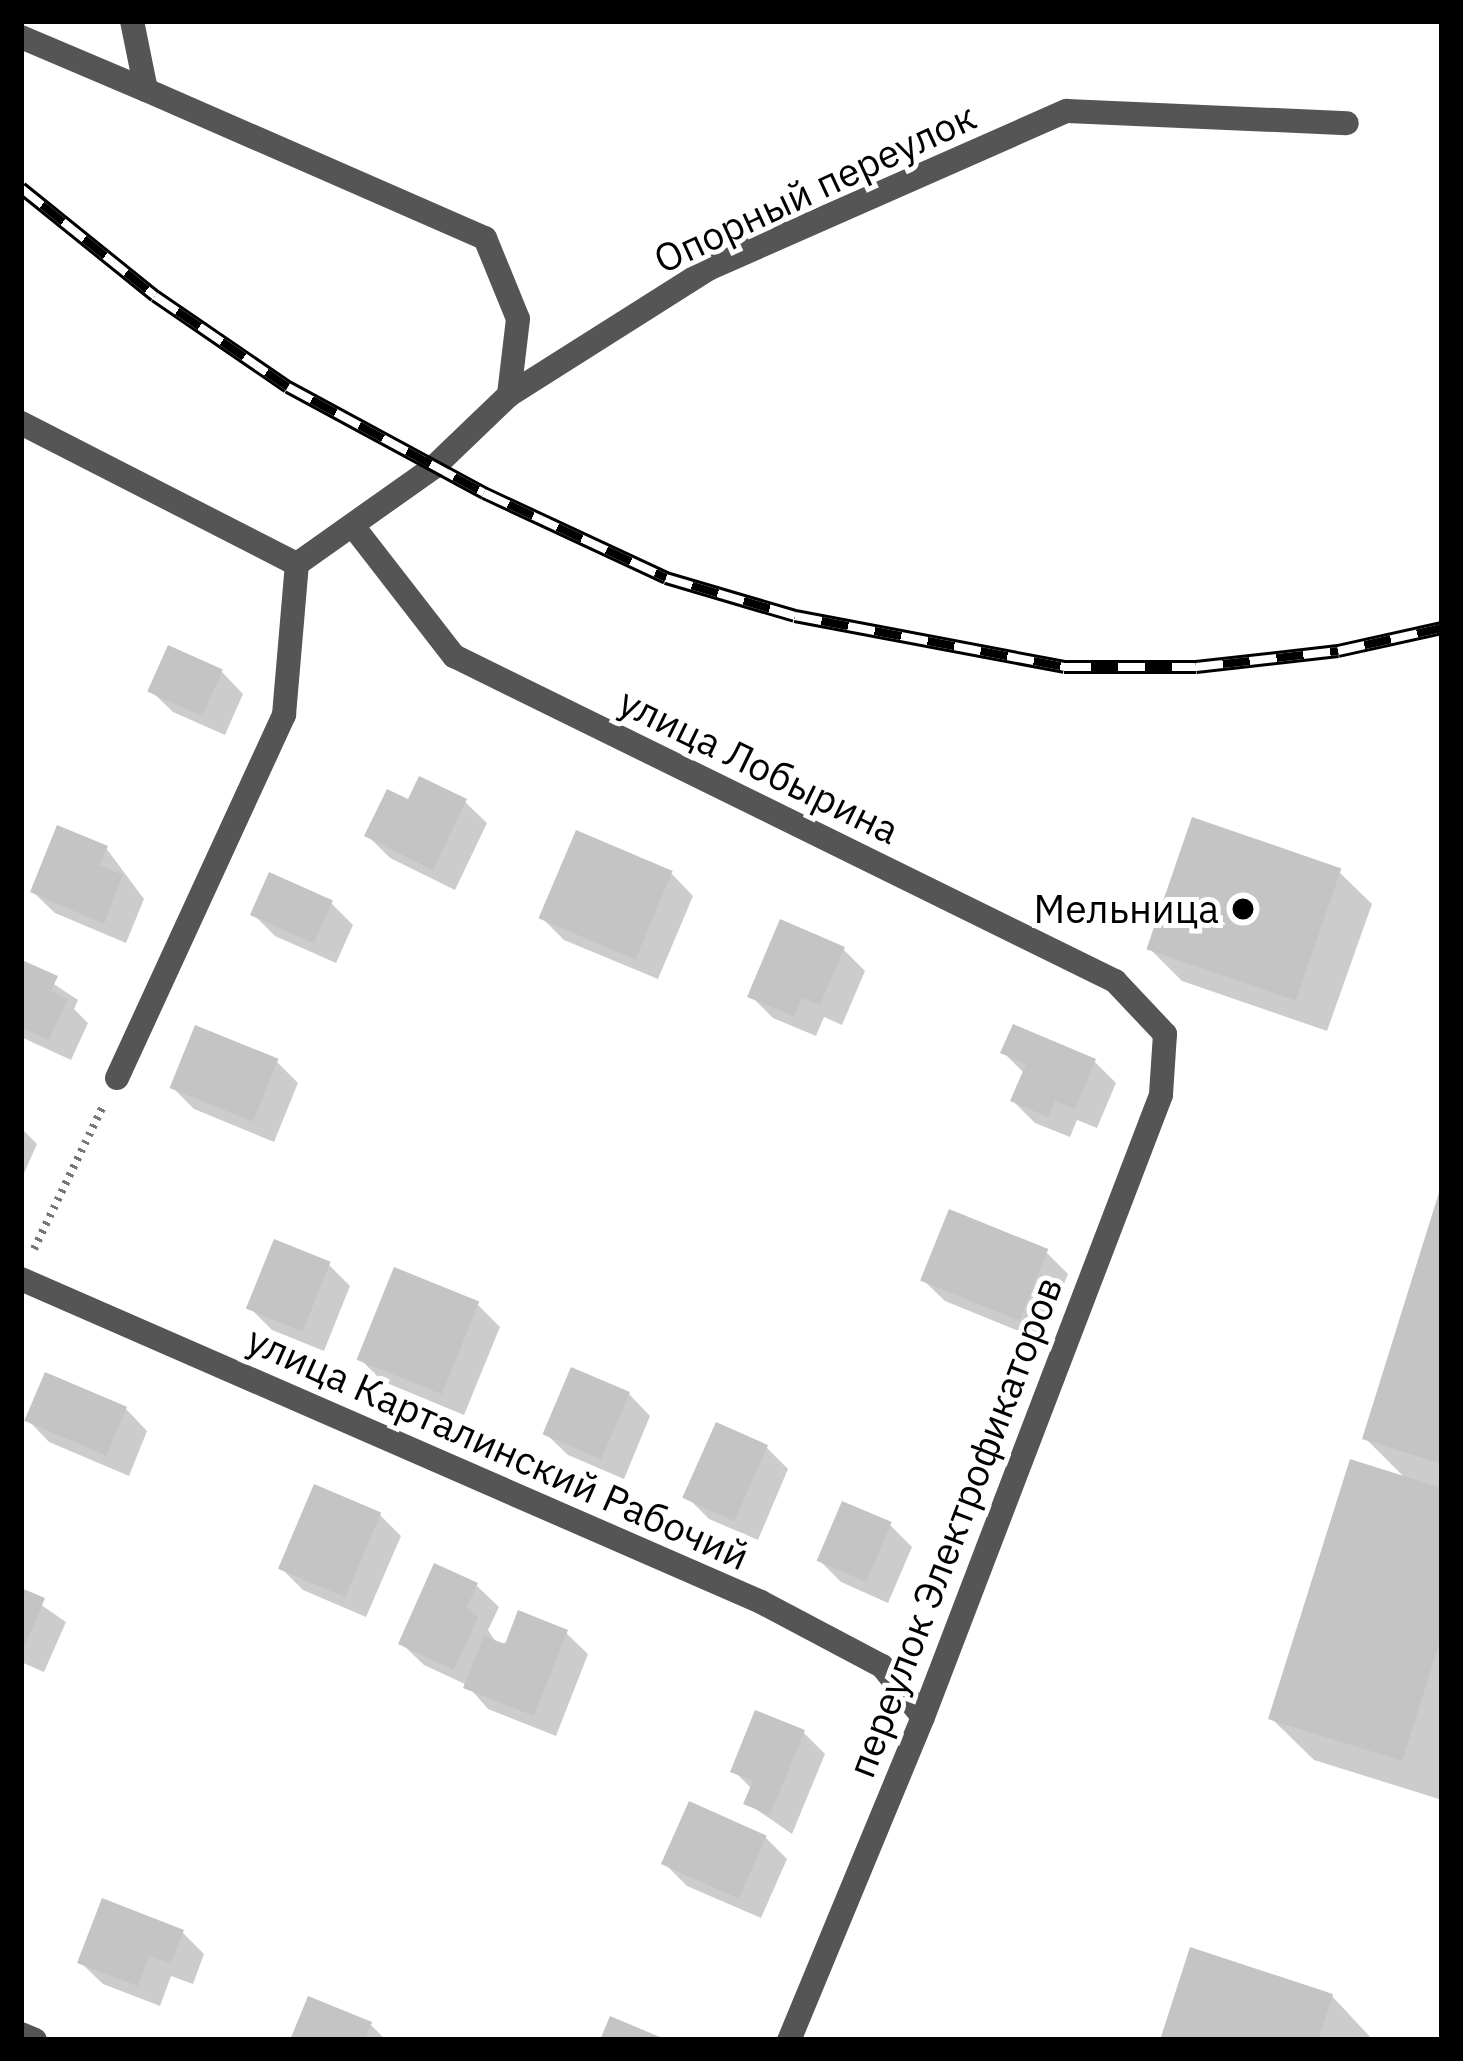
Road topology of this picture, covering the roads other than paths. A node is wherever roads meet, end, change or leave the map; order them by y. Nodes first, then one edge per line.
1 (132, 21) edge
2 (21, 37) edge
3 (146, 90) junction
4 (1347, 123) dead end
5 (508, 395) junction
6 (21, 423) edge
7 (353, 526) junction
8 (297, 564) junction
9 (1165, 1034) joint
10 (116, 1078) road end
11 (26, 1268) edge
12 (923, 1717) junction
13 (21, 2034) edge
14 (34, 2040) edge
15 (789, 2040) edge

1 - 3 street
2 - 3 street
3 - 5 street
4 - 5 street, Опорный переулок
5 - 7 street, Опорный переулок
6 - 8 street
7 - 8 street, Опорный переулок
7 - 9 street, улица Лобырина
8 - 10 street
9 - 12 street, переулок Электрофикаторов
11 - 12 street, улица Карталинский Рабочий
12 - 15 street, переулок Электрофикаторов
13 - 14 street

